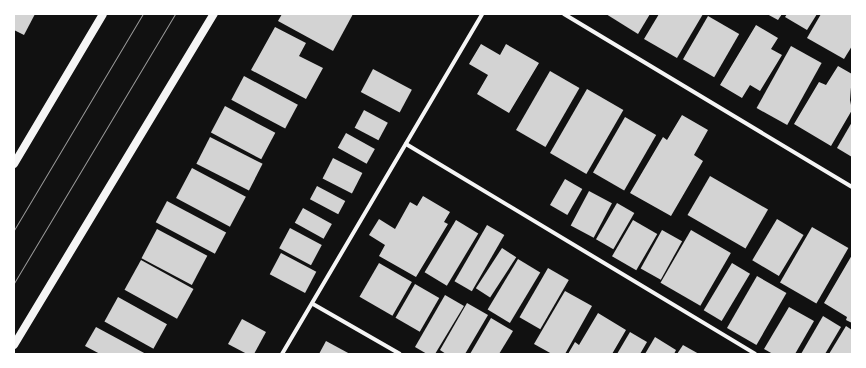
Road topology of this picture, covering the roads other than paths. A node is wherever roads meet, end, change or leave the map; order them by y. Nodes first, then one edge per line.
1 (103, 14) edge
2 (214, 14) edge
3 (482, 14) edge
4 (564, 14) edge
5 (406, 144) junction
6 (14, 164) edge
7 (852, 187) edge
8 (313, 304) junction
9 (14, 345) edge
10 (282, 354) edge
11 (400, 354) edge
12 (755, 354) edge

1 - 6 main road
2 - 9 main road
3 - 5 street
4 - 7 street
5 - 8 street
5 - 12 street
8 - 10 street
8 - 11 street

